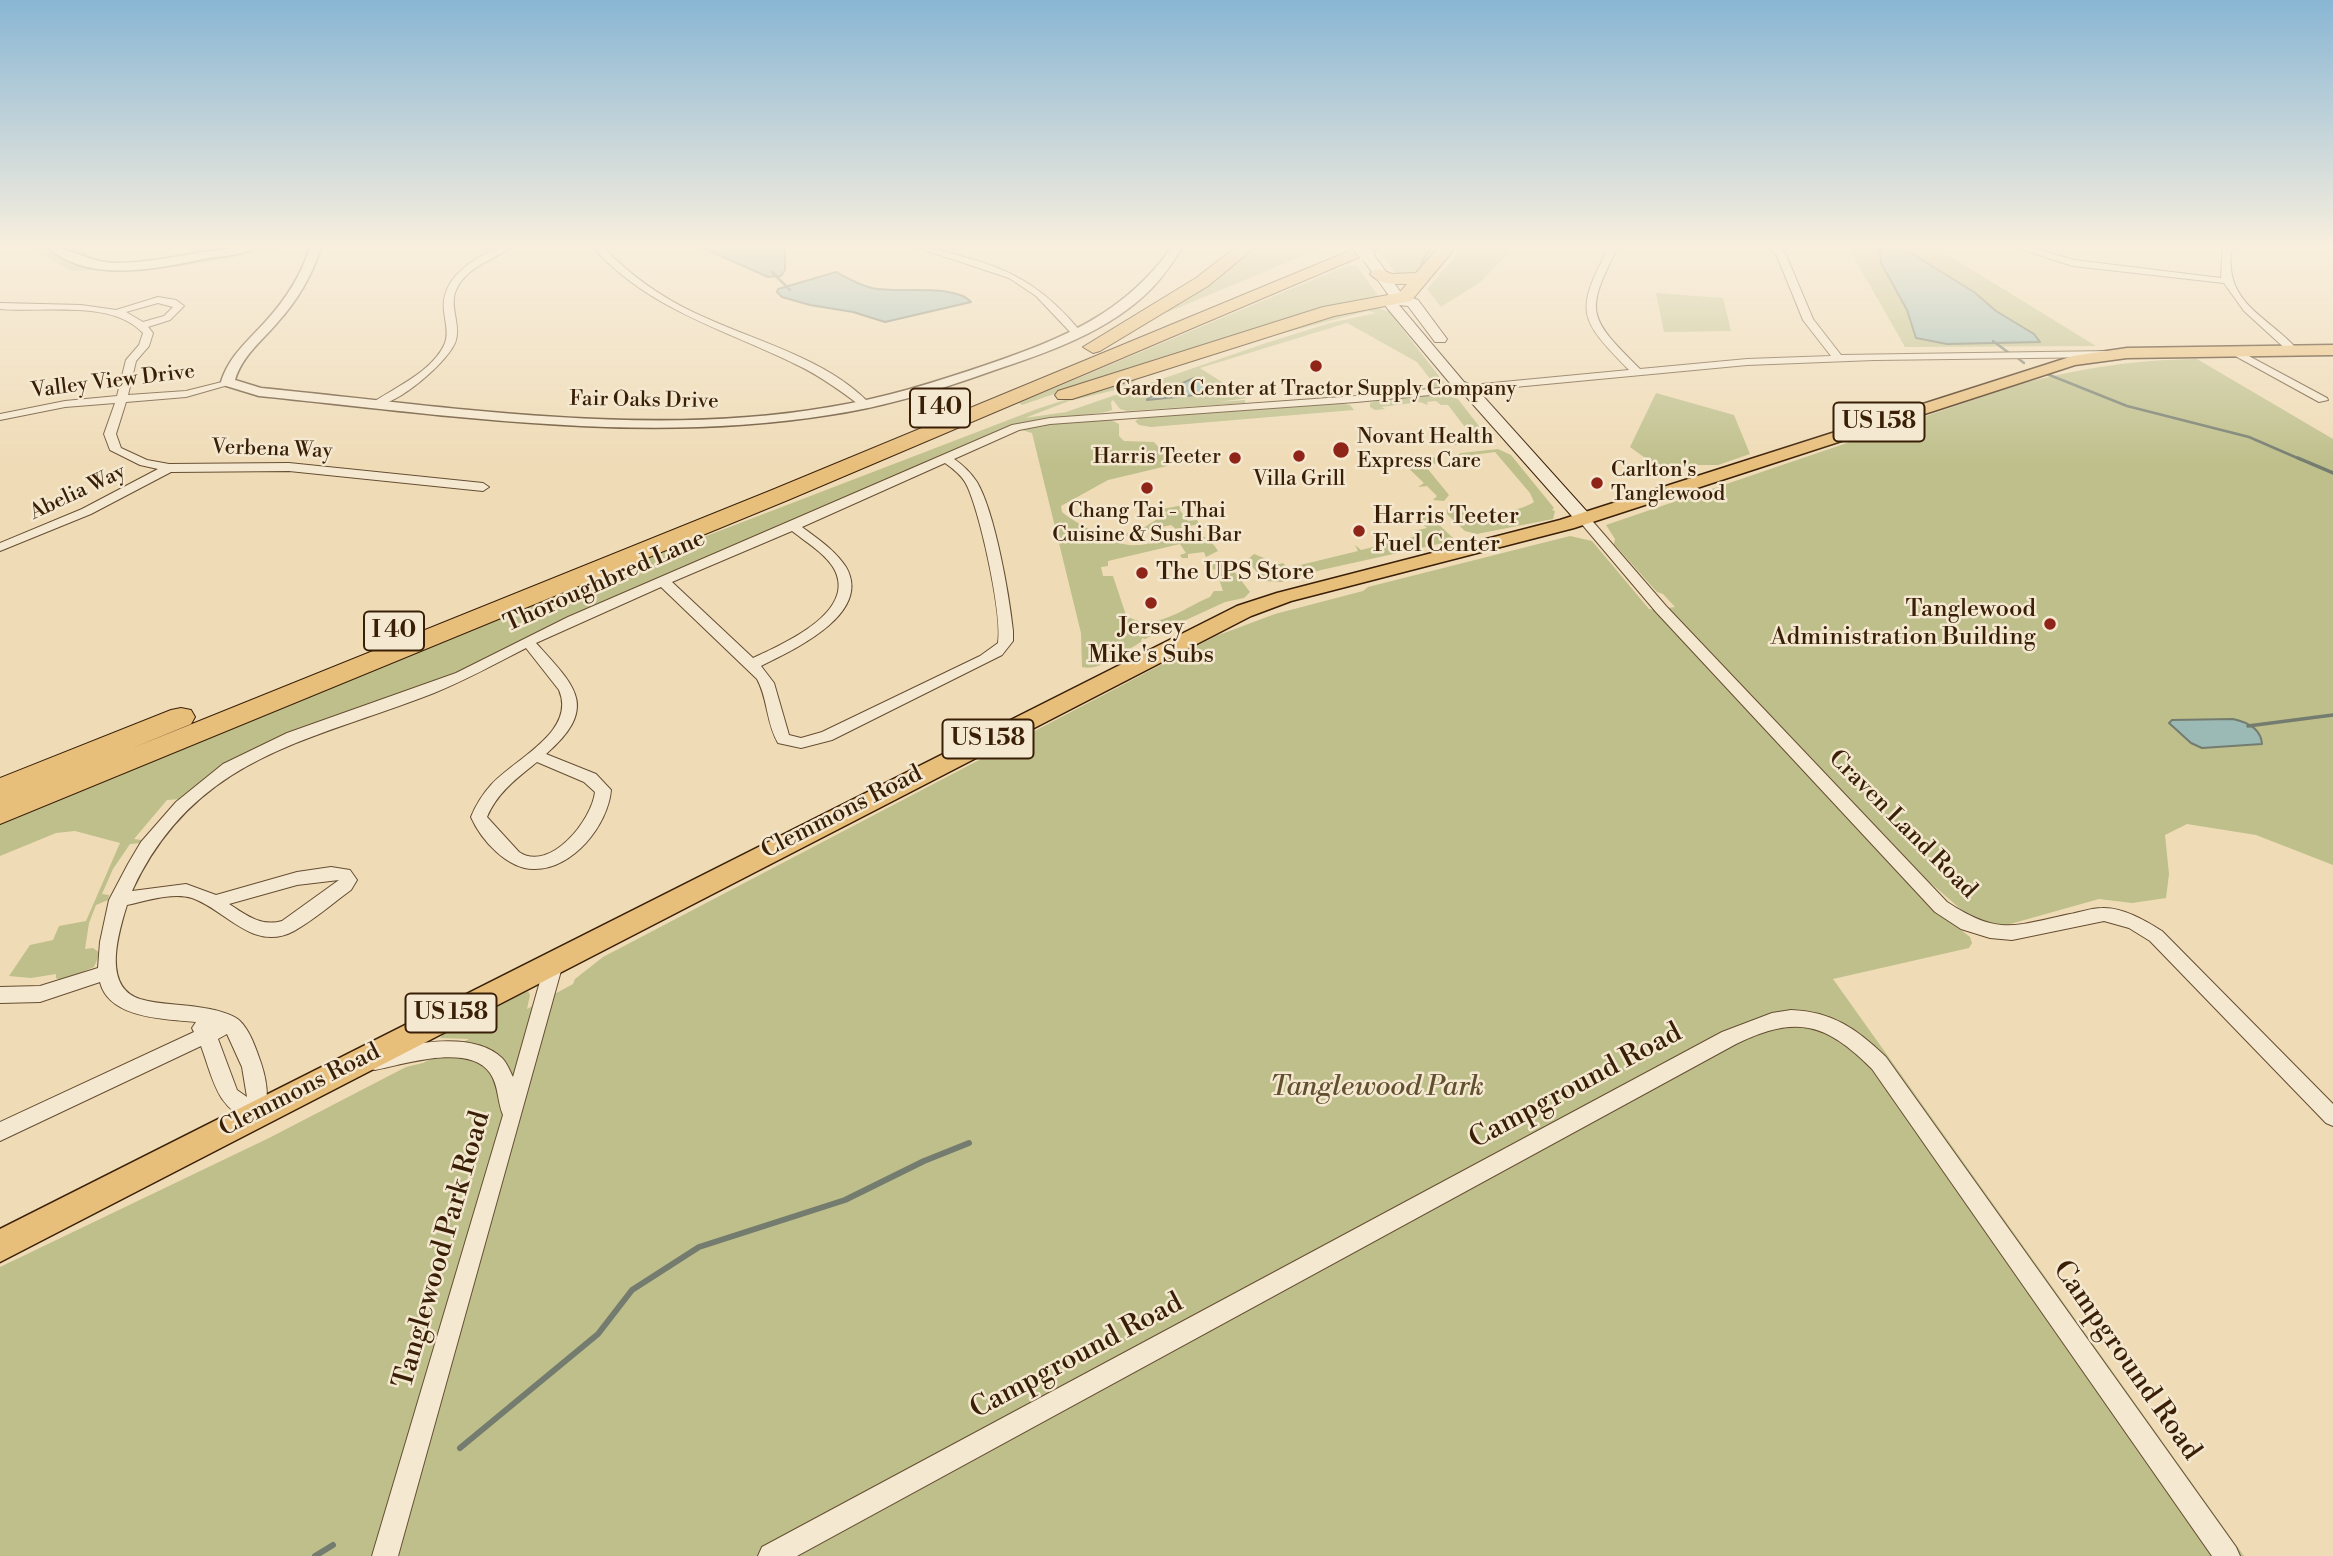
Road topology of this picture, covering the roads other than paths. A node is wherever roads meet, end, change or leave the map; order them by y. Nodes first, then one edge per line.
1 (134, 320) edge
2 (162, 320) edge
3 (272, 320) edge
4 (450, 320) edge
5 (701, 320) edge
6 (1064, 320) edge
7 (1106, 320) edge
8 (1126, 320) edge
9 (1142, 320) edge
10 (1231, 320) edge
11 (1302, 320) edge
12 (1404, 320) edge
13 (1593, 320) edge
14 (1808, 320) edge
15 (2261, 320) edge
16 (144, 325) junction
17 (1085, 340) junction
18 (2333, 349) edge
19 (2293, 350) junction
20 (2232, 351) junction
21 (2111, 354) junction
22 (1838, 358) junction
23 (1637, 372) junction
24 (230, 383) junction
25 (1468, 389) junction
26 (122, 400) junction
27 (2323, 400) dead end
28 (379, 403) junction
29 (866, 405) junction
30 (0, 417) edge
31 (947, 459) junction
32 (169, 468) junction
33 (483, 487) dead end
34 (780, 495) junction
35 (1584, 519) junction
36 (793, 526) junction
37 (0, 547) edge
38 (664, 582) junction
39 (527, 642) junction
40 (753, 664) junction
41 (535, 755) junction
42 (0, 790) edge
43 (0, 814) edge
44 (118, 900) junction
45 (212, 903) junction
46 (555, 960) junction
47 (106, 972) junction
48 (0, 995) edge
49 (190, 1016) junction
50 (230, 1024) junction
51 (207, 1035) junction
52 (348, 1068) junction
53 (255, 1114) junction
54 (2333, 1117) edge
55 (512, 1121) junction
56 (0, 1132) edge
57 (0, 1246) edge
58 (385, 1556) edge
59 (772, 1556) edge
60 (2227, 1556) edge

1 - 16 street
2 - 16 street
3 - 24 street
4 - 28 street
5 - 29 street
6 - 17 street
7 - 17 street, Fair Oaks Drive
8 - 17 highway
9 - 17 highway, I 40
10 - 34 highway, I 40
11 - 34 highway
12 - 25 main road
13 - 23 street
14 - 22 street
15 - 19 street
16 - 26 street
17 - 29 street, Fair Oaks Drive
17 - 42 highway, I 40
18 - 19 main road, Clemmons Road / US 158
19 - 20 main road, Clemmons Road / US 158
20 - 21 main road, Clemmons Road / US 158
20 - 27 street
21 - 22 street, Thoroughbred Lane
21 - 35 main road, Clemmons Road / US 158
22 - 23 street, Thoroughbred Lane
23 - 25 street, Thoroughbred Lane
24 - 26 street, Valley View Drive
24 - 28 street, Fair Oaks Drive
25 - 31 street, Thoroughbred Lane
25 - 35 main road
26 - 30 street, Valley View Drive
26 - 32 street, Verbena Way
28 - 29 street, Fair Oaks Drive
31 - 36 street, Thoroughbred Lane
31 - 40 street
32 - 33 street, Verbena Way
32 - 37 street, Abelia Way
34 - 43 highway, I 40
35 - 46 main road, Clemmons Road / US 158
35 - 54 street, Craven Land Road
36 - 38 street, Thoroughbred Lane
36 - 40 street
38 - 39 street, Thoroughbred Lane
38 - 40 street
39 - 41 street
39 - 44 street, Thoroughbred Lane
41 - 41 street
44 - 45 street
44 - 47 street, Thoroughbred Lane
45 - 45 street
46 - 52 main road, Clemmons Road / US 158
46 - 55 street, Tanglewood Park Road
47 - 48 street
47 - 49 street
49 - 50 street
49 - 51 street
50 - 51 street
50 - 53 street
51 - 53 street
51 - 56 street
52 - 53 main road, Clemmons Road / US 158
52 - 55 street
53 - 57 main road, Clemmons Road / US 158
55 - 58 street, Tanglewood Park Road
59 - 60 street, Campground Road

